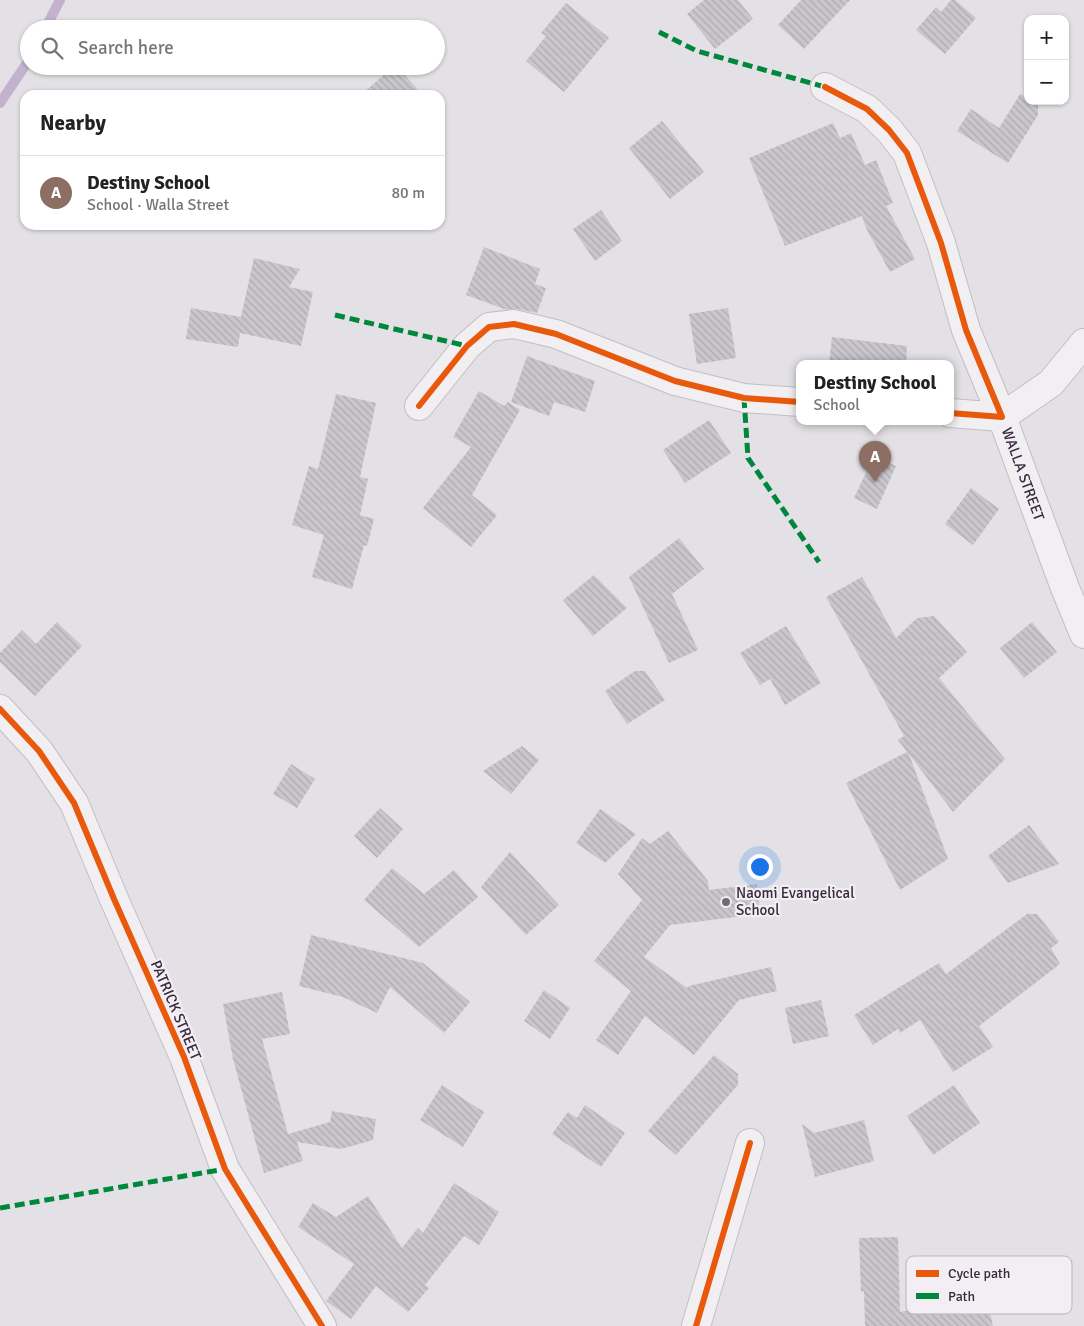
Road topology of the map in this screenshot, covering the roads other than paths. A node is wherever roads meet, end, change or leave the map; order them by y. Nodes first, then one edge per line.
1 (825, 87) dead end
2 (1084, 342) edge
3 (796, 402) edge
4 (419, 406) dead end
5 (954, 413) edge
6 (1002, 417) junction
7 (1084, 634) edge
8 (0, 709) edge
9 (750, 1143) dead end
10 (322, 1326) edge
11 (696, 1326) edge

1 - 6 street
2 - 6 street, WALLA STREET
3 - 4 street
5 - 6 street
6 - 7 street, WALLA STREET
8 - 10 street, PATRICK STREET
9 - 11 street

